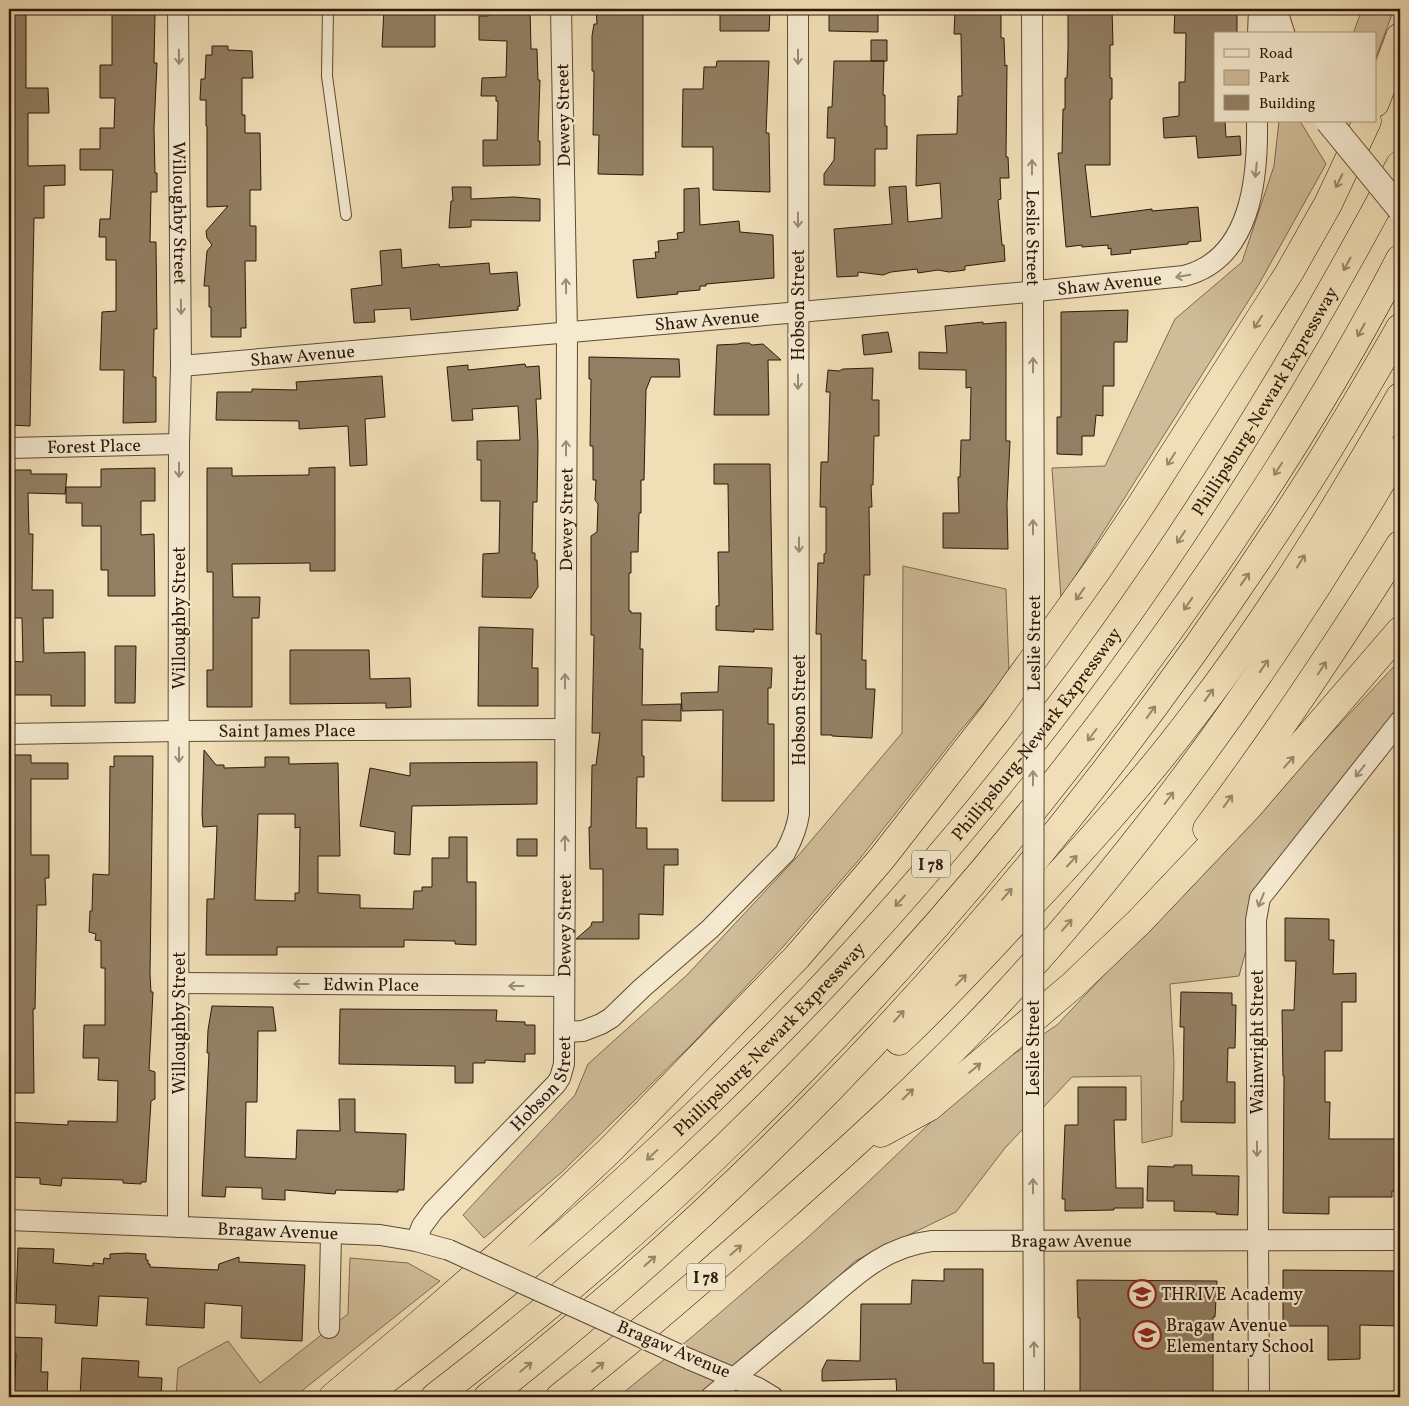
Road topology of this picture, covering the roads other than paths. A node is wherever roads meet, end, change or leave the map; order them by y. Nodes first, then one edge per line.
1 (178, 9) edge
2 (328, 9) edge
3 (561, 9) edge
4 (798, 9) edge
5 (1032, 9) edge
6 (1259, 9) edge
7 (1274, 9) edge
8 (1258, 32) edge
9 (1281, 32) edge
10 (1400, 37) edge
11 (1376, 100) edge
12 (1257, 122) edge
13 (1329, 122) edge
14 (1367, 122) edge
15 (1400, 165) edge
16 (1400, 209) edge
17 (346, 214) dead end
18 (1400, 259) edge
19 (1033, 291) junction
20 (798, 312) junction
21 (1400, 328) edge
22 (567, 332) junction
23 (181, 366) junction
24 (1400, 398) edge
25 (179, 444) junction
26 (9, 448) edge
27 (1400, 450) edge
28 (1400, 545) edge
29 (1400, 631) edge
30 (1395, 727) edge
31 (565, 729) junction
32 (179, 731) junction
33 (9, 734) edge
34 (1098, 961) junction
35 (179, 983) junction
36 (564, 986) junction
37 (565, 1032) junction
38 (847, 1152) junction
39 (9, 1220) edge
40 (178, 1227) junction
41 (331, 1234) junction
42 (678, 1235) junction
43 (1032, 1240) junction
44 (1400, 1240) edge
45 (416, 1241) junction
46 (1257, 1241) junction
47 (329, 1328) dead end
48 (734, 1378) junction
49 (333, 1397) edge
50 (363, 1397) edge
51 (435, 1397) edge
52 (488, 1397) edge
53 (560, 1397) edge
54 (711, 1397) edge
55 (773, 1397) edge
56 (1034, 1397) edge
57 (1259, 1397) edge

1 -> 23 street, Willoughby Street
2 - 17 lane
22 -> 3 street, Dewey Street
4 -> 20 street, Hobson Street
19 -> 5 street, Leslie Street
6 - 8 street
7 - 9 street
10 - 11 highway
12 -> 19 street, Shaw Avenue
13 - 16 street, bridge
14 -> 49 highway
15 -> 50 highway, Phillipsburg-Newark Expressway / I 78
18 -> 51 highway, I 78
19 - 20 street, Shaw Avenue
43 -> 19 street, Leslie Street, bridge
20 - 22 street, Shaw Avenue
20 -> 37 street, Hobson Street
42 -> 21 highway
22 - 23 street, Shaw Avenue
31 -> 22 street, Dewey Street
23 - 25 street, Willoughby Street
42 -> 24 highway
25 - 26 street, Forest Place
25 -> 32 street, Willoughby Street
38 -> 27 highway, I 78
34 -> 28 highway
34 -> 29 highway
30 -> 46 street, Wainwright Street
31 - 32 street, Saint James Place
36 -> 31 street, Dewey Street
32 - 33 street, Saint James Place
32 -> 35 street, Willoughby Street
38 -> 34 highway
36 -> 35 street, Edwin Place
35 - 40 street, Willoughby Street
36 - 37 street, Dewey Street
37 - 45 street, Hobson Street
53 -> 38 highway, I 78
39 - 40 street, Bragaw Avenue
40 - 41 street, Bragaw Avenue
41 - 45 street, Bragaw Avenue
41 - 47 street
52 -> 42 highway
43 - 46 street, Bragaw Avenue
43 - 48 street, Bragaw Avenue
56 -> 43 street, Leslie Street
44 - 46 street, Bragaw Avenue
45 - 48 street, Bragaw Avenue, bridge
46 - 57 street, Wainwright Street
48 - 54 street
48 - 55 street

